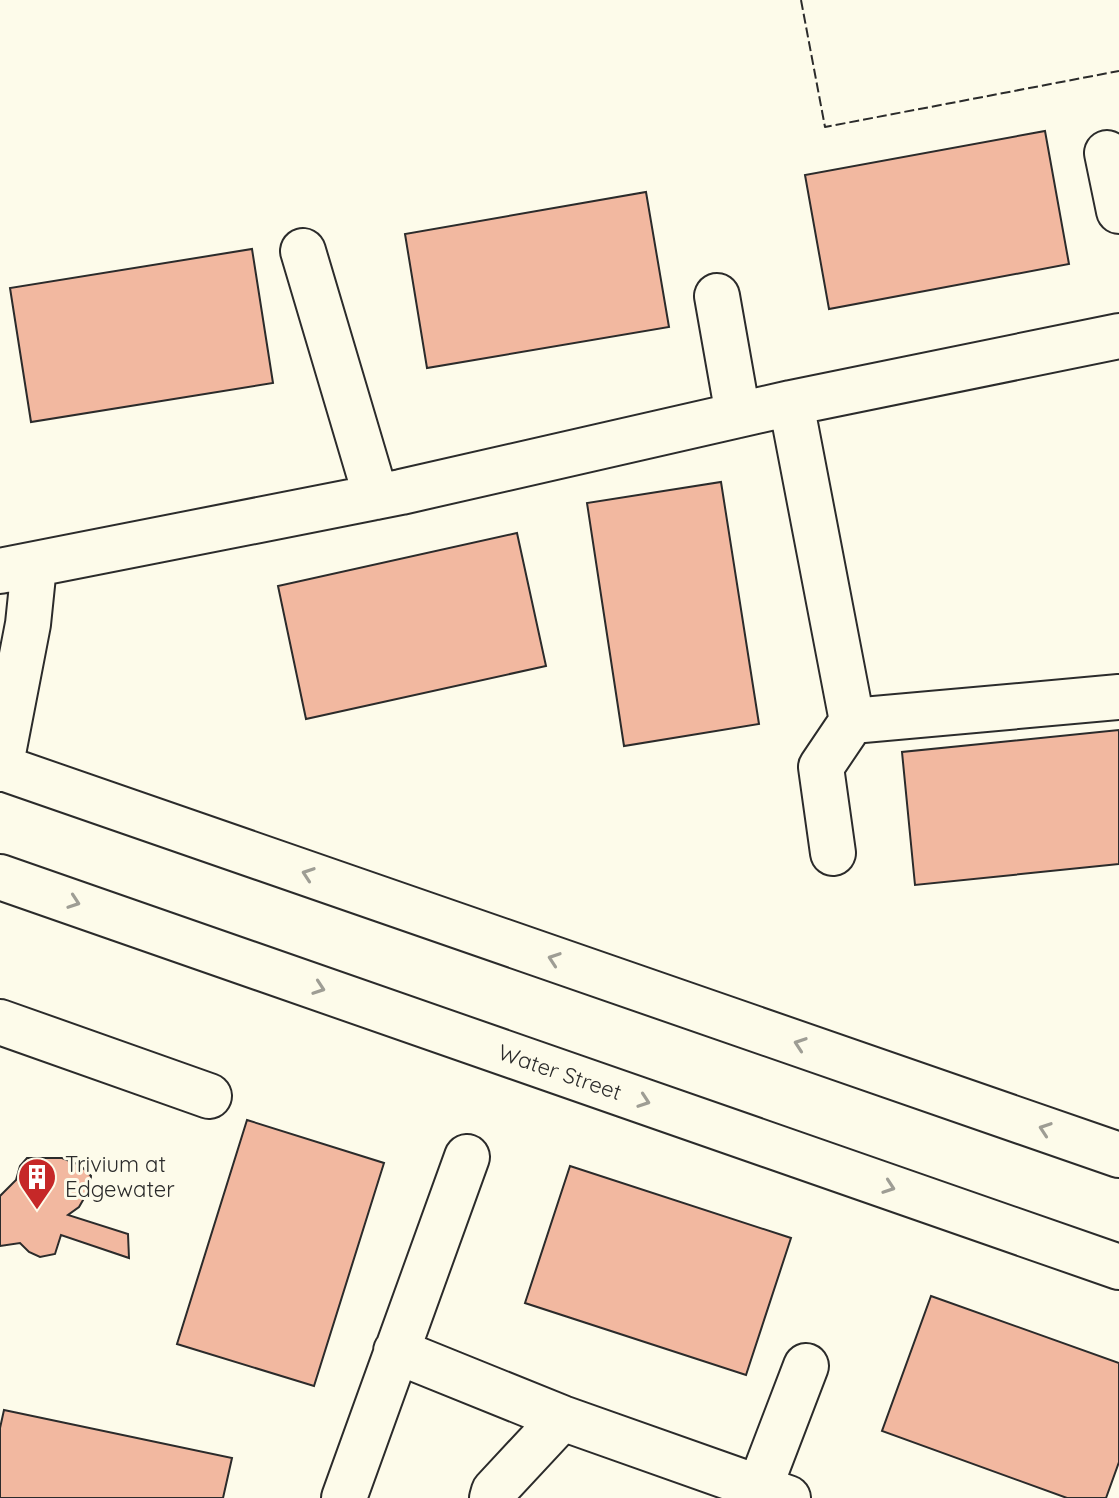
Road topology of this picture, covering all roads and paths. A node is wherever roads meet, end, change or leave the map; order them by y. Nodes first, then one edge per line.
1 (1107, 153) dead end
2 (1119, 211) edge
3 (303, 251) dead end
4 (717, 296) dead end
5 (1119, 336) edge
6 (791, 403) junction
7 (738, 415) junction
8 (376, 497) junction
9 (17, 568) edge
10 (1119, 697) edge
11 (852, 721) junction
12 (0, 768) edge
13 (833, 853) dead end
14 (0, 877) edge
15 (0, 1022) edge
16 (209, 1096) dead end
17 (1119, 1155) edge
18 (467, 1157) dead end
19 (1119, 1267) edge
20 (396, 1351) junction
21 (806, 1366) dead end
22 (562, 1418) junction
23 (774, 1494) edge
24 (344, 1498) edge
25 (492, 1498) edge

1 - 2 street
3 - 8 street
4 - 7 street
5 - 6 street
6 - 7 street
6 - 11 street
7 - 8 street
8 - 9 street
9 - 12 street
10 - 11 street
11 - 13 street
17 -> 12 street
14 -> 19 street, Water Street
15 - 16 street
18 - 20 street
20 - 22 street
20 - 24 street
21 - 23 street
22 - 23 street
22 - 25 street

